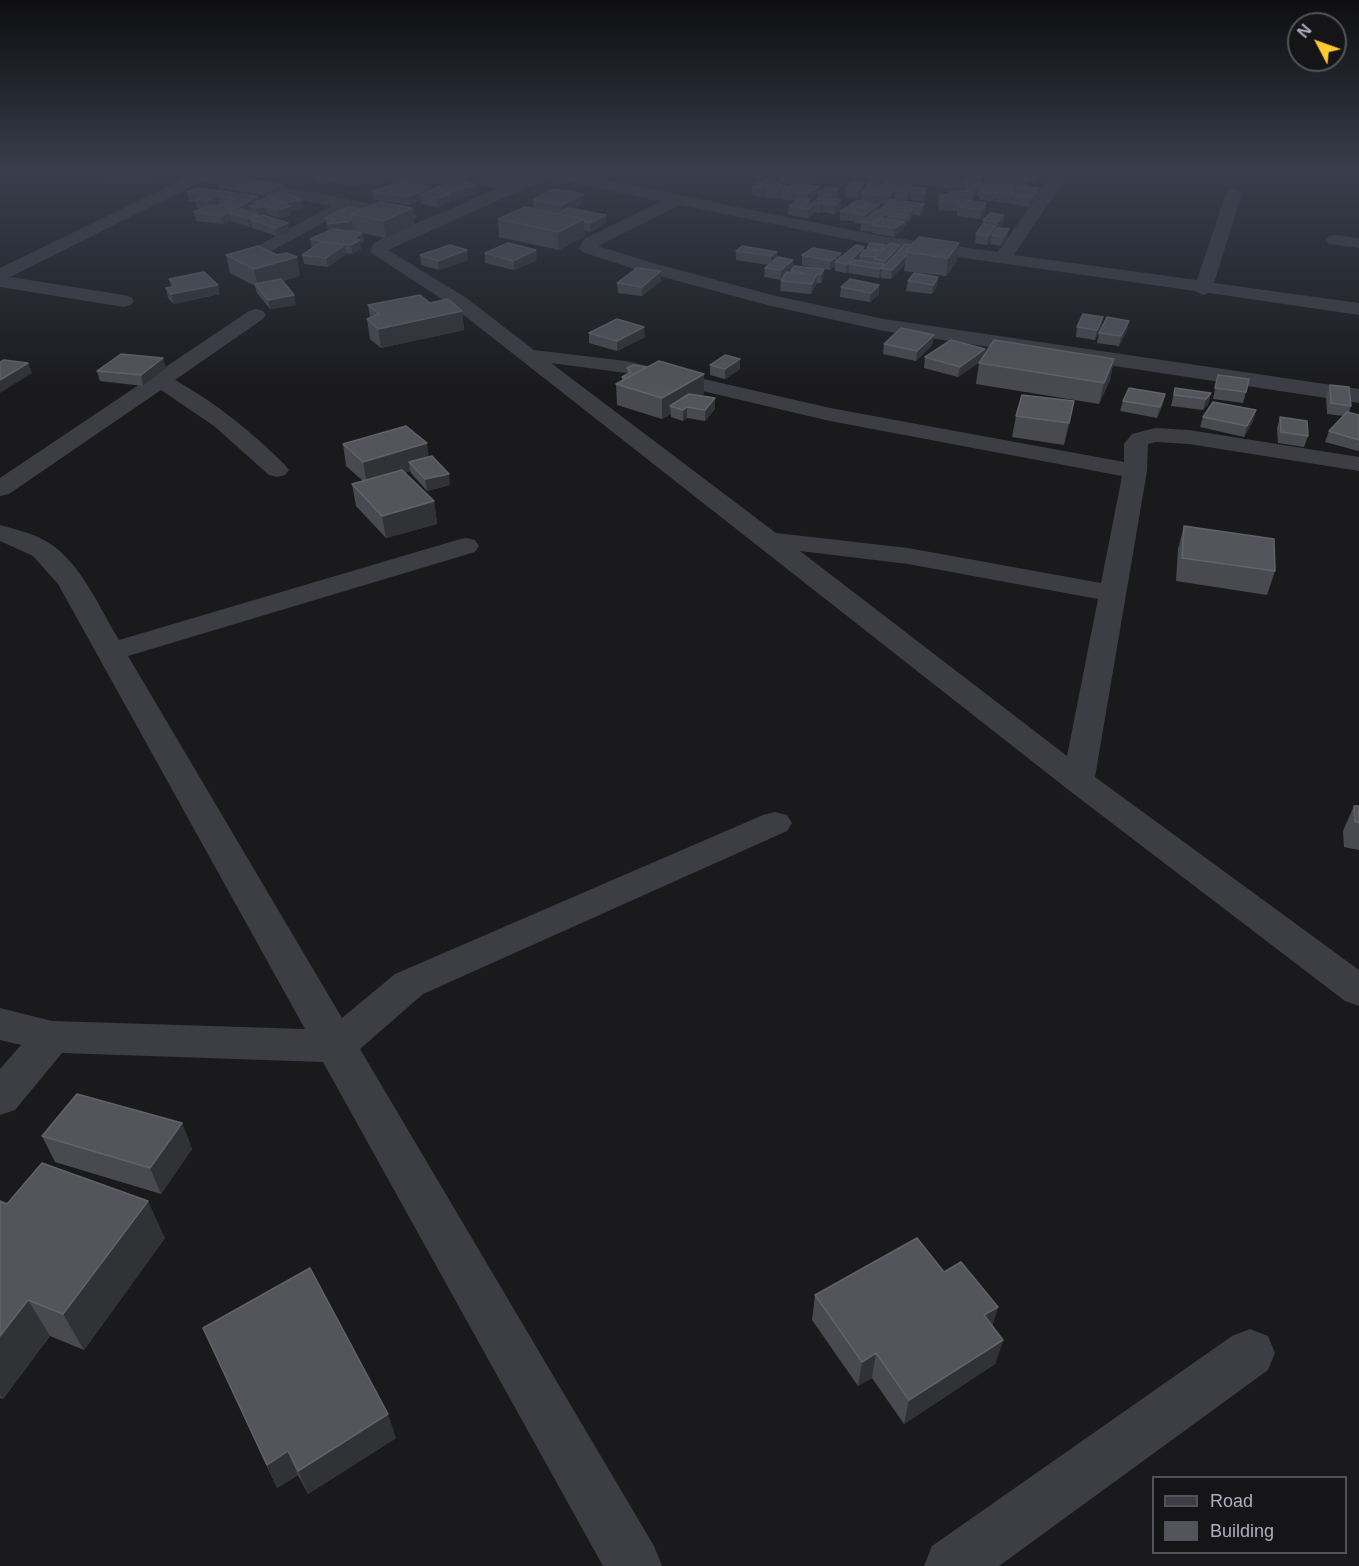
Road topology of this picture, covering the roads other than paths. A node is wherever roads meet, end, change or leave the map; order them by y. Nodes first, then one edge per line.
1 (55, 247) edge
2 (268, 247) edge
3 (380, 247) edge
4 (588, 247) edge
5 (930, 247) edge
6 (1011, 247) edge
7 (1217, 247) edge
8 (250, 257) edge
9 (1003, 258) junction
10 (0, 275) edge
11 (0, 281) edge
12 (1203, 289) junction
13 (124, 301) dead end
14 (1359, 309) edge
15 (256, 315) dead end
16 (528, 356) junction
17 (161, 381) junction
18 (1359, 396) edge
19 (1359, 464) edge
20 (277, 470) dead end
21 (1135, 471) junction
22 (0, 489) edge
23 (0, 533) edge
24 (769, 540) junction
25 (466, 546) dead end
26 (1111, 593) junction
27 (111, 652) junction
28 (1078, 781) junction
29 (775, 822) dead end
30 (1359, 991) edge
31 (0, 1024) edge
32 (52, 1037) junction
33 (336, 1046) junction
34 (0, 1098) edge
35 (1250, 1353) dead end
36 (634, 1566) edge
37 (952, 1566) edge

1 - 10 street
2 - 8 street
3 - 16 street
4 - 18 street
5 - 9 street
6 - 9 street
7 - 12 street
9 - 12 street
11 - 13 street
12 - 14 street
15 - 17 street
16 - 21 street
16 - 24 street
17 - 20 street
17 - 22 street
19 - 21 street
21 - 26 street
23 - 27 street
24 - 26 street
24 - 28 street
25 - 27 street
26 - 28 street
27 - 33 street
28 - 30 street
29 - 33 street
31 - 32 street
32 - 33 street
32 - 34 street
33 - 36 street
35 - 37 street

